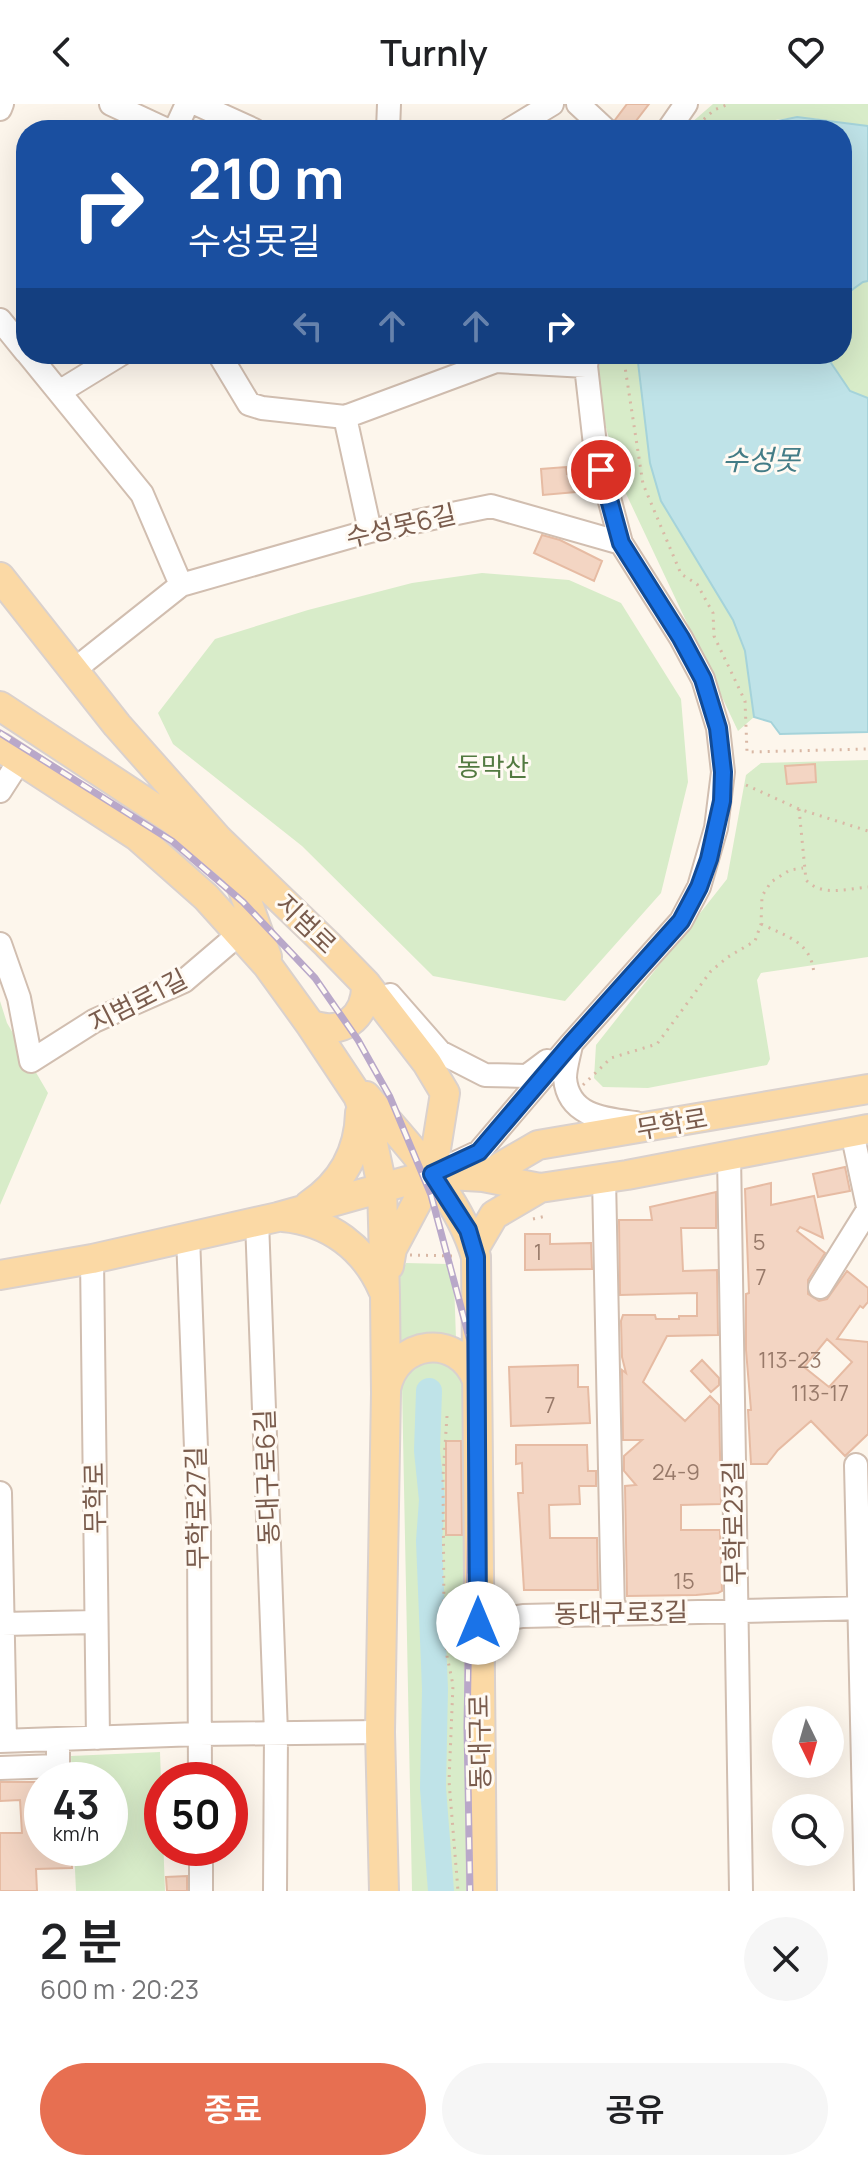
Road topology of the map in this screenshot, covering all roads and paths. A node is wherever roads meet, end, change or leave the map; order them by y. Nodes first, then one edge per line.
1 (111, 104) edge
2 (197, 104) edge
3 (552, 104) edge
4 (578, 104) edge
5 (695, 104) edge
6 (729, 104) edge
7 (145, 120) edge
8 (232, 120) edge
9 (526, 120) edge
10 (595, 120) edge
11 (681, 120) edge
12 (683, 120) edge
13 (0, 320) edge
14 (16, 340) edge
15 (36, 364) edge
16 (105, 364) edge
17 (225, 364) edge
18 (477, 364) edge
19 (587, 364) edge
20 (625, 364) edge
21 (59, 392) junction
22 (345, 417) junction
23 (370, 531) junction
24 (621, 543) junction
25 (0, 577) edge
26 (181, 585) junction
27 (74, 670) junction
28 (0, 706) edge
29 (868, 749) edge
30 (10, 754) edge
31 (746, 785) dead end
32 (0, 791) edge
33 (799, 809) junction
34 (868, 831) edge
35 (803, 868) junction
36 (868, 887) edge
37 (761, 924) junction
38 (239, 934) junction
39 (0, 944) edge
40 (327, 944) junction
41 (273, 974) junction
42 (814, 975) dead end
43 (366, 984) junction
44 (310, 1024) junction
45 (571, 1044) junction
46 (327, 1050) junction
47 (583, 1085) dead end
48 (868, 1089) edge
49 (358, 1096) junction
50 (658, 1126) junction
51 (860, 1130) edge
52 (729, 1155) junction
53 (432, 1174) junction
54 (483, 1177) junction
55 (604, 1178) junction
56 (382, 1186) junction
57 (540, 1188) junction
58 (868, 1209) edge
59 (279, 1216) junction
60 (188, 1236) junction
61 (474, 1249) junction
62 (92, 1259) junction
63 (0, 1275) edge
64 (820, 1287) dead end
65 (385, 1295) junction
66 (477, 1380) junction
67 (386, 1393) junction
68 (447, 1416) dead end
69 (856, 1465) dead end
70 (0, 1493) edge
71 (1, 1598) edge
72 (864, 1608) edge
73 (736, 1611) junction
74 (613, 1614) junction
75 (96, 1622) junction
76 (478, 1623) junction
77 (2, 1624) junction
78 (380, 1732) junction
79 (276, 1733) junction
80 (199, 1734) junction
81 (98, 1738) junction
82 (58, 1739) junction
83 (3, 1740) edge
84 (200, 1762) edge
85 (0, 1768) edge
86 (201, 1866) edge
87 (201, 1891) edge
88 (275, 1891) edge
89 (384, 1891) edge
90 (458, 1891) edge
91 (482, 1891) edge
92 (741, 1891) edge
93 (866, 1891) edge

1 - 7 street
2 - 8 street
3 - 9 street
4 - 10 street
5 - 11 street
6 - 12 path
13 - 14 street
15 - 21 street
16 - 21 street
17 - 22 street
18 - 22 street
19 - 24 street
20 - 29 path
21 - 26 street
22 - 23 street
23 - 24 street, 수성못6길
23 - 26 street, 수성못6길
24 - 45 street
25 - 27 main road, 지범로
26 - 27 street, 수성못6길
27 - 40 main road, 지범로
28 - 41 main road
30 - 32 street
30 - 38 main road, 지범로
31 - 33 path
33 - 34 path
33 - 35 path
35 - 36 path
35 - 37 path
37 - 42 path
37 - 47 path
38 - 39 street, 지범로1길
38 - 41 main road, 지범로
40 - 43 main road, 지범로
40 - 45 street
41 - 44 main road, 지범로
43 - 44 main road
43 - 53 main road, 지범로
44 - 46 main road, 지범로
45 - 50 street
45 - 53 street
46 - 49 main road, 지범로
46 - 53 main road, 지범로
48 - 50 main road, 무학로
49 - 56 main road, 지범로
49 - 59 main road
50 - 54 main road, 무학로
51 - 52 main road, 무학로
51 - 58 street, 무학로
52 - 55 main road, 무학로
52 - 73 street, 무학로23길
53 - 54 main road, 무학로
53 - 56 main road, 무학로
53 - 61 main road, 동대구로
53 - 65 main road
54 - 57 main road, 무학로
55 - 57 main road, 무학로
55 - 74 street
56 - 59 main road, 무학로
56 - 65 main road, 지범로
57 - 61 main road
58 - 64 street, 무학로
59 - 60 main road, 무학로
59 - 65 main road
59 - 79 street, 동대구로6길
60 - 62 main road, 무학로
60 - 80 street, 무학로27길
61 - 66 main road, 동대구로
62 - 63 main road, 무학로
62 - 75 street, 무학로
65 - 67 main road
66 - 67 main road
66 - 76 main road, 동대구로
67 - 78 main road
68 - 90 path
69 - 72 street
70 - 71 street
71 - 77 street
72 - 73 street, 동대구로3길
72 - 93 street
73 - 74 street, 동대구로3길
73 - 92 street, 무학로23길
74 - 76 street, 동대구로3길
75 - 77 street
75 - 81 street, 무학로
76 - 91 main road, 동대구로
77 - 83 street
78 - 79 street
78 - 89 main road
79 - 80 street
79 - 88 street, 동대구로6길
80 - 81 street
80 - 84 street, 무학로27길
81 - 82 street
82 - 83 street
82 - 85 street
86 - 87 street

